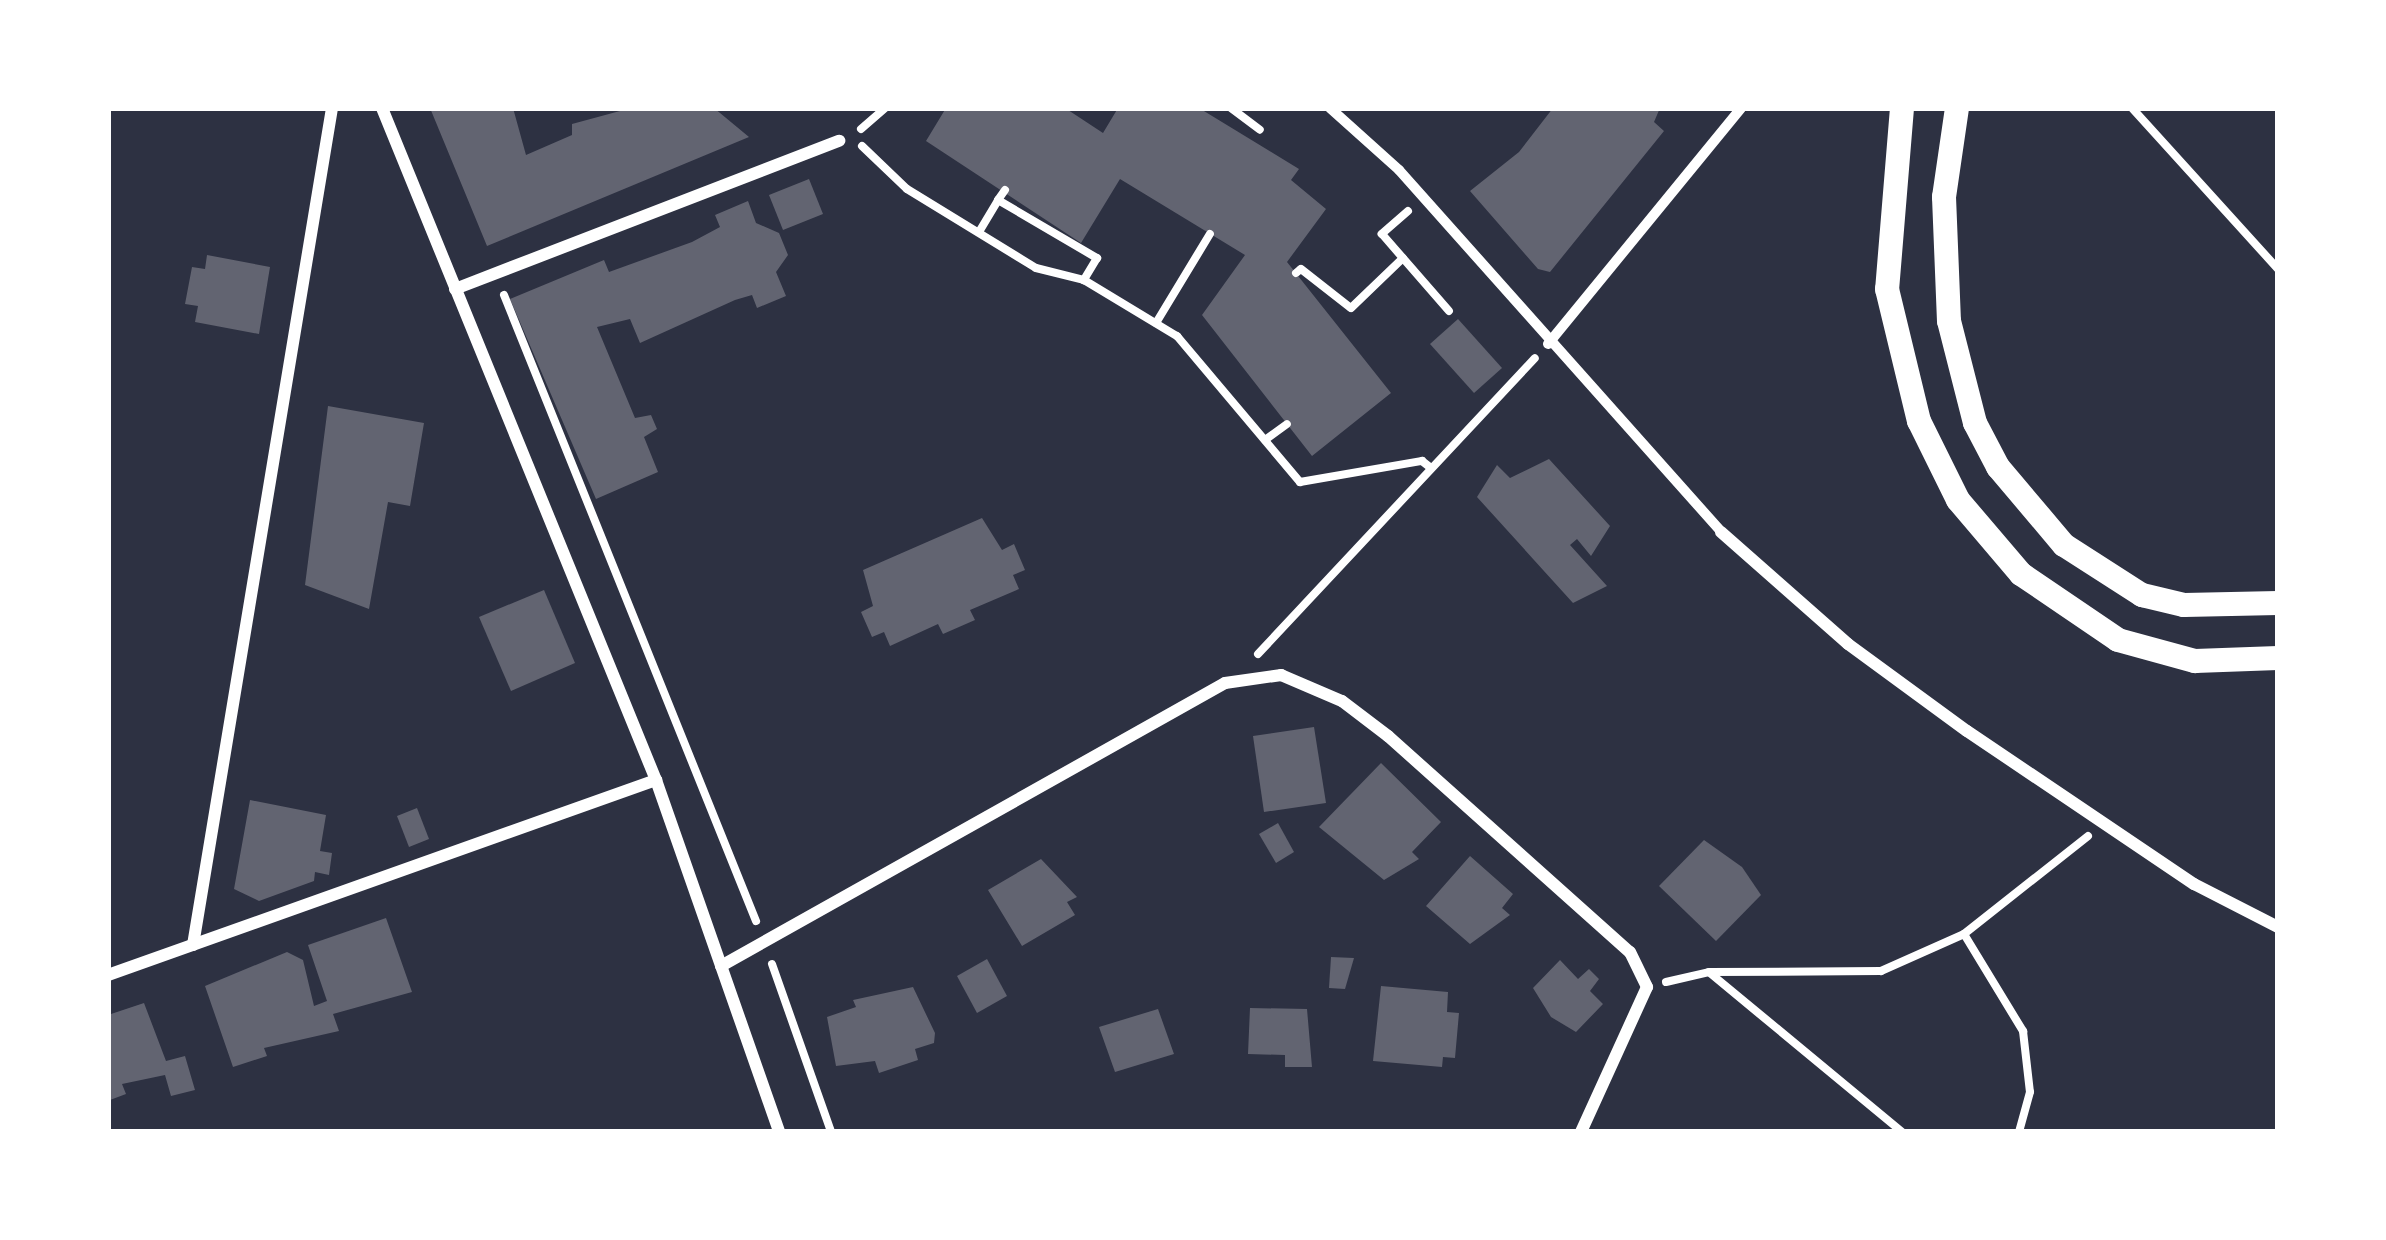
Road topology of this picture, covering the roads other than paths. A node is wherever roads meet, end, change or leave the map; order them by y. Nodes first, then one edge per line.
1 (332, 108) edge
2 (382, 108) edge
3 (1330, 108) edge
4 (1741, 108) edge
5 (1901, 108) edge
6 (1957, 108) edge
7 (839, 141) dead end
8 (455, 289) junction
9 (1548, 344) junction
10 (1720, 532) joint
11 (2278, 589) edge
12 (2278, 603) edge
13 (2233, 605) junction
14 (2278, 658) edge
15 (656, 780) junction
16 (2278, 927) edge
17 (193, 945) junction
18 (721, 966) junction
19 (108, 975) edge
20 (779, 1132) edge
21 (1581, 1132) edge

1 - 17 street
2 - 8 street
3 - 9 street
4 - 9 street
5 - 14 main road
6 - 13 main road
7 - 8 street
8 - 15 street
9 - 10 street
10 - 16 street
11 - 13 main road
12 - 13 main road
15 - 17 street
15 - 18 street
17 - 19 street
18 - 20 street
18 - 21 street

